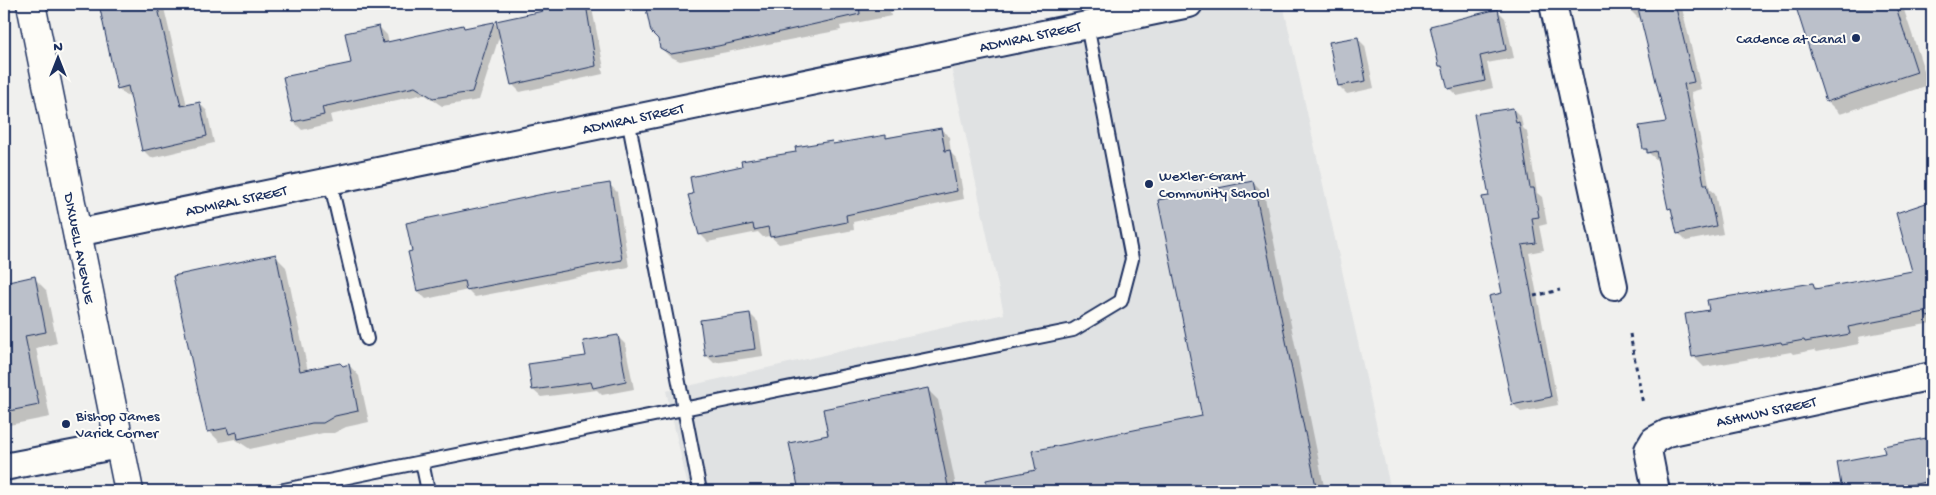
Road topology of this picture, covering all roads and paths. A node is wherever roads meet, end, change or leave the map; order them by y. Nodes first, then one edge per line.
1 (31, 4) edge
2 (1189, 4) edge
3 (1553, 4) edge
4 (1087, 25) junction
5 (628, 119) junction
6 (330, 181) junction
7 (77, 233) junction
8 (1614, 286) dead end
9 (1560, 290) dead end
10 (1534, 296) dead end
11 (1630, 334) dead end
12 (367, 339) dead end
13 (1932, 376) edge
14 (1643, 404) dead end
15 (685, 409) junction
16 (120, 445) junction
17 (422, 462) junction
18 (4, 467) edge
19 (129, 491) edge
20 (279, 491) edge
21 (428, 491) edge
22 (700, 491) edge
23 (1656, 491) edge

1 - 7 main road, DIXWELL AVENUE
2 - 4 street, ADMIRAL STREET
3 - 8 street
4 - 5 street, ADMIRAL STREET
4 - 15 lane
5 - 6 street, ADMIRAL STREET
5 - 15 lane
6 - 7 street, ADMIRAL STREET
6 - 12 lane
7 - 16 main road, DIXWELL AVENUE
9 - 10 path
11 - 14 path
13 - 23 street, ASHMUN STREET
15 - 17 lane
15 - 22 lane
16 - 18 street
16 - 19 main road, DIXWELL AVENUE
17 - 20 lane
17 - 21 lane

